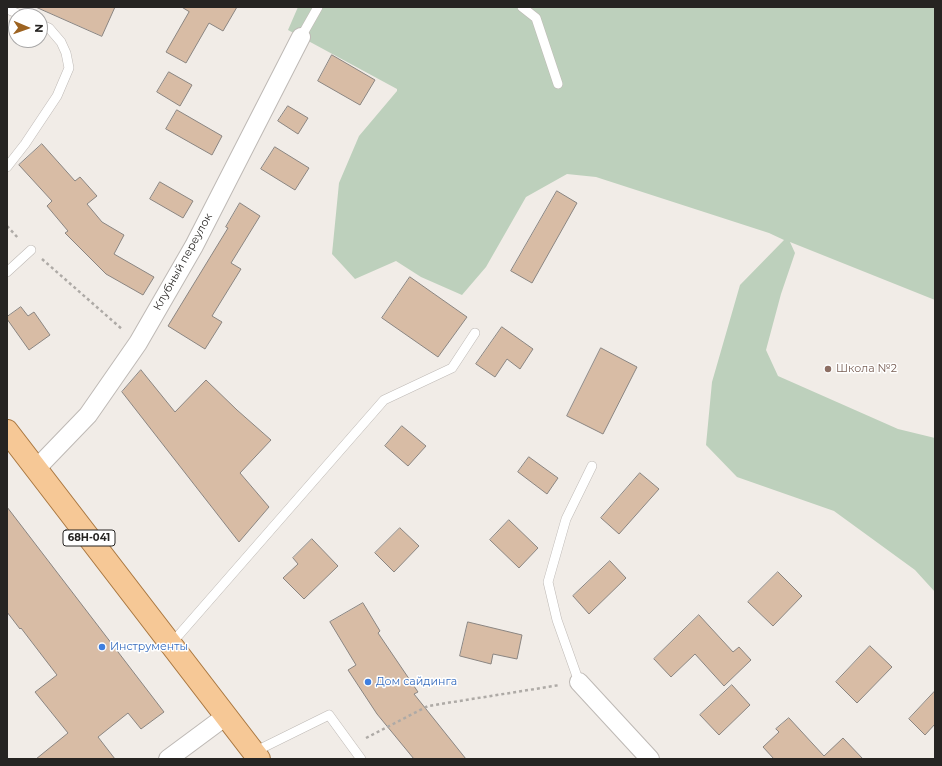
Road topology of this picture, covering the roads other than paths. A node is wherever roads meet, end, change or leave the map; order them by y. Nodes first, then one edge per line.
1 (318, 7) edge
2 (522, 7) edge
3 (48, 28) edge
4 (301, 36) joint
5 (558, 84) dead end
6 (7, 167) edge
7 (31, 250) road end
8 (7, 272) edge
9 (475, 333) dead end
10 (8, 433) edge
11 (592, 466) dead end
12 (36, 469) junction
13 (171, 644) junction
14 (579, 682) joint
15 (226, 716) junction
16 (256, 755) edge
17 (168, 759) edge
18 (361, 759) edge
19 (650, 759) edge

1 - 4 lane
2 - 5 lane
3 - 6 lane
4 - 12 street, Клубный переулок
7 - 8 lane
9 - 13 lane
10 - 12 main road, 68Н-041
11 - 14 lane
12 - 13 main road, 68Н-041
13 - 15 main road, 68Н-041
14 - 19 street
15 - 16 main road, 68Н-041
15 - 17 street
16 - 18 lane

